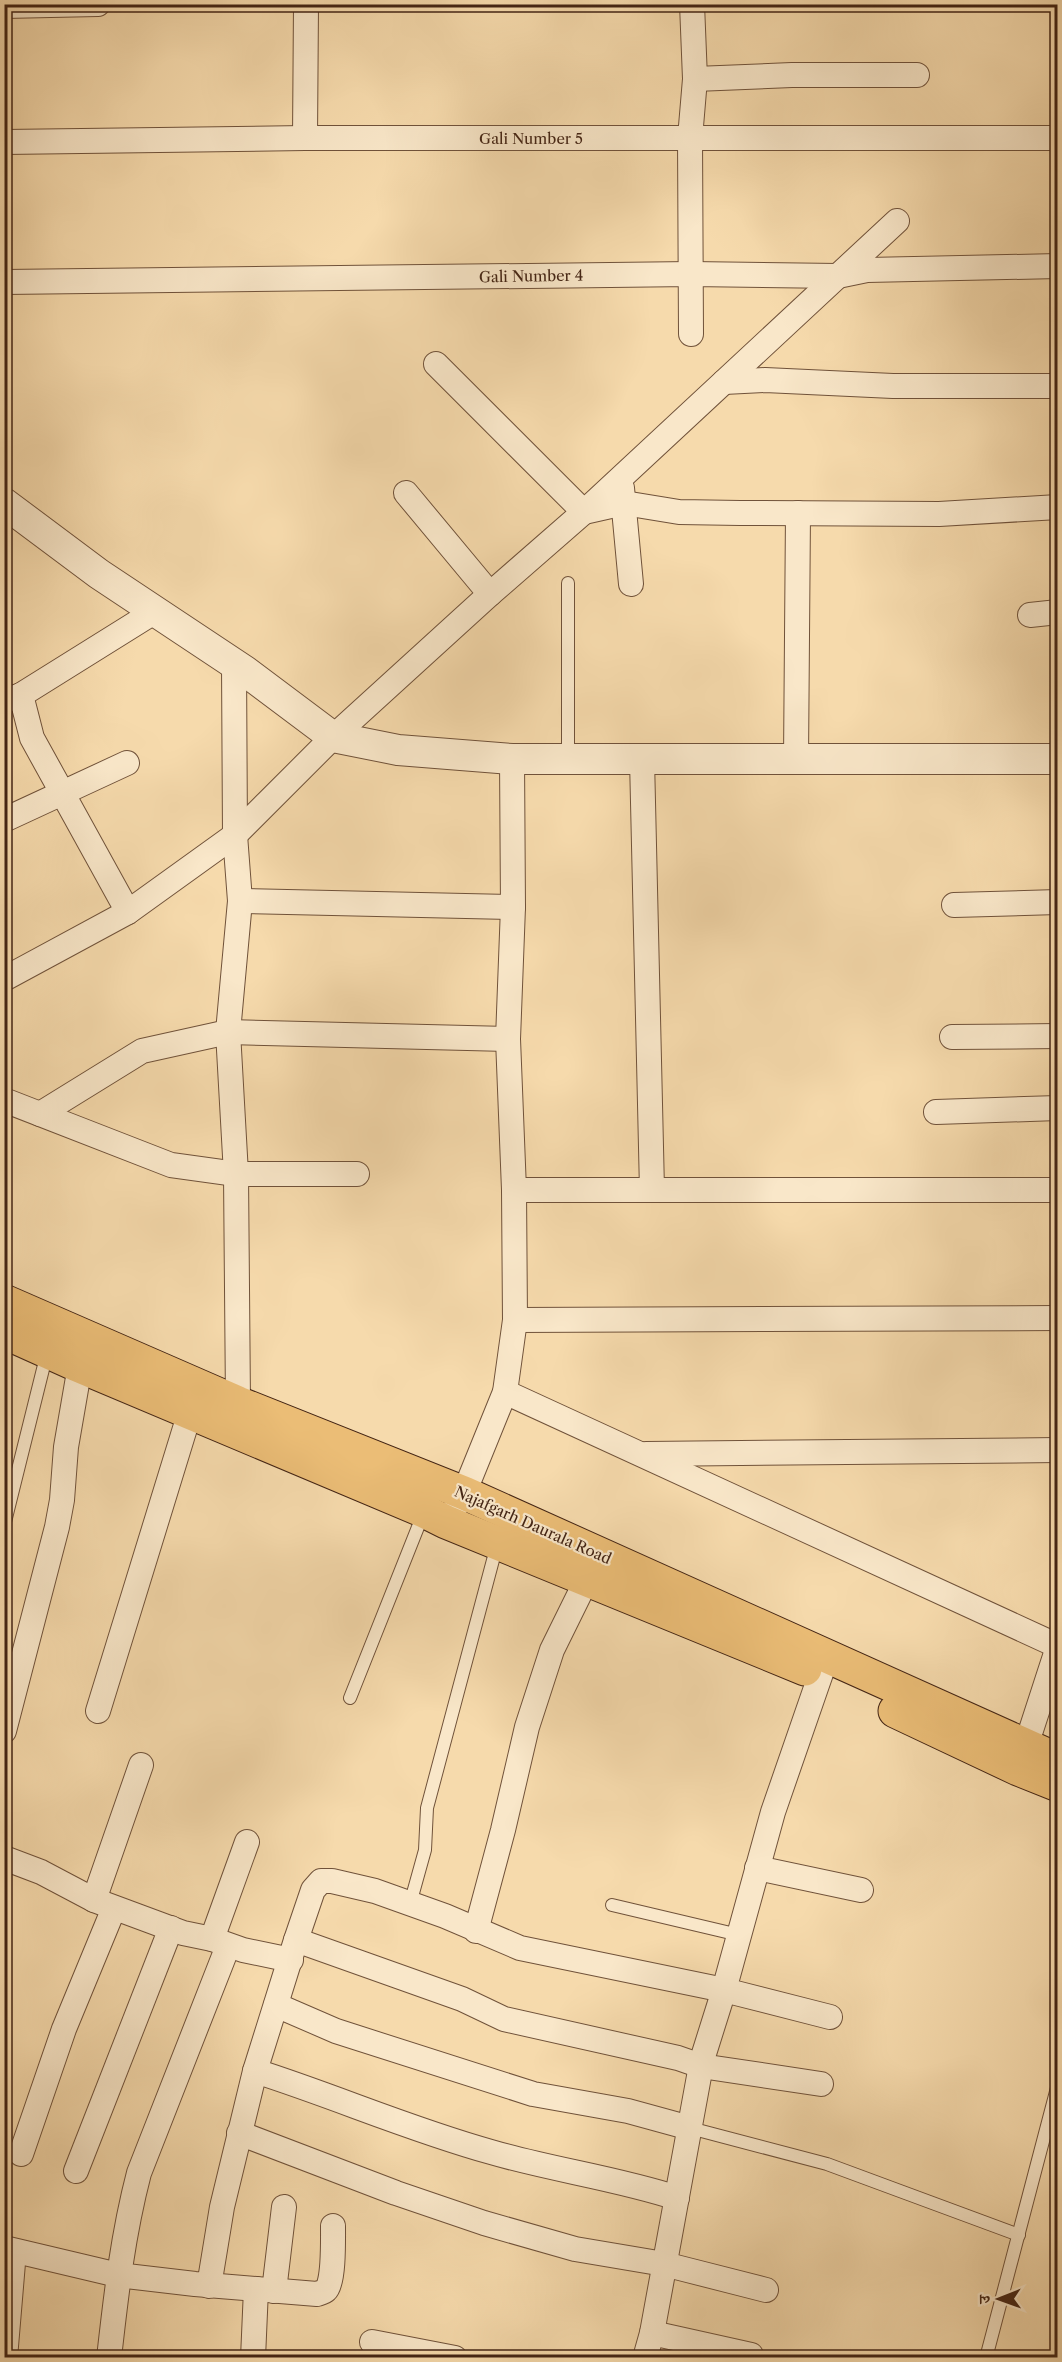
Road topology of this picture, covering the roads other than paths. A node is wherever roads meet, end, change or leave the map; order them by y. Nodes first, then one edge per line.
1 (98, 4) edge
2 (306, 4) edge
3 (692, 4) edge
4 (4, 6) edge
5 (916, 75) dead end
6 (694, 79) junction
7 (305, 138) junction
8 (690, 138) junction
9 (1058, 138) edge
10 (4, 142) edge
11 (897, 221) dead end
12 (868, 246) junction
13 (1058, 266) edge
14 (867, 270) junction
15 (691, 274) junction
16 (838, 276) junction
17 (4, 282) edge
18 (691, 334) dead end
19 (436, 364) dead end
20 (724, 382) junction
21 (1058, 386) edge
22 (621, 478) junction
23 (406, 493) dead end
24 (4, 503) edge
25 (624, 503) junction
26 (1058, 507) edge
27 (584, 512) junction
28 (798, 513) junction
29 (567, 583) dead end
30 (631, 584) dead end
31 (490, 594) junction
32 (154, 612) junction
33 (1058, 612) edge
34 (1030, 615) dead end
35 (234, 664) junction
36 (13, 698) edge
37 (333, 737) junction
38 (512, 759) junction
39 (568, 759) junction
40 (642, 759) junction
41 (796, 759) junction
42 (1058, 759) edge
43 (126, 763) dead end
44 (61, 793) junction
45 (4, 820) edge
46 (235, 835) junction
47 (240, 901) junction
48 (1058, 902) edge
49 (954, 905) dead end
50 (513, 907) junction
51 (128, 912) junction
52 (4, 979) edge
53 (228, 1032) junction
54 (952, 1036) dead end
55 (1058, 1036) edge
56 (508, 1039) junction
57 (4, 1100) edge
58 (1058, 1108) edge
59 (936, 1112) dead end
60 (40, 1114) junction
61 (236, 1174) junction
62 (357, 1174) dead end
63 (514, 1190) junction
64 (652, 1190) junction
65 (1058, 1190) edge
66 (4, 1301) edge
67 (1058, 1318) edge
68 (515, 1320) junction
69 (4, 1332) edge
70 (48, 1352) junction
71 (80, 1366) junction
72 (505, 1392) junction
73 (238, 1403) junction
74 (189, 1412) junction
75 (1058, 1450) edge
76 (638, 1454) junction
77 (464, 1493) junction
78 (435, 1517) junction
79 (4, 1526) edge
80 (498, 1544) junction
81 (586, 1581) junction
82 (1058, 1646) edge
83 (823, 1665) junction
84 (351, 1698) dead end
85 (98, 1711) dead end
86 (4, 1731) edge
87 (1023, 1757) junction
88 (1058, 1760) edge
89 (141, 1765) dead end
90 (1058, 1785) edge
91 (247, 1842) dead end
92 (4, 1858) edge
93 (757, 1868) junction
94 (861, 1890) dead end
95 (104, 1904) junction
96 (410, 1904) junction
97 (612, 1905) dead end
98 (171, 1928) junction
99 (476, 1930) junction
100 (739, 1935) junction
101 (220, 1943) junction
102 (293, 1950) junction
103 (724, 1990) junction
104 (276, 2004) junction
105 (830, 2017) dead end
106 (701, 2066) junction
107 (255, 2071) junction
108 (822, 2084) dead end
109 (1058, 2084) edge
110 (690, 2128) junction
111 (239, 2133) junction
112 (21, 2154) dead end
113 (76, 2171) dead end
114 (676, 2198) junction
115 (284, 2206) dead end
116 (333, 2226) dead end
117 (1019, 2235) junction
118 (9, 2249) edge
119 (664, 2264) junction
120 (118, 2275) junction
121 (209, 2286) junction
122 (265, 2290) junction
123 (766, 2290) dead end
124 (652, 2333) junction
125 (372, 2342) dead end
126 (430, 2355) edge
127 (751, 2355) dead end
128 (5, 2358) edge
129 (109, 2358) edge
130 (253, 2358) edge
131 (455, 2358) edge
132 (645, 2358) edge
133 (986, 2358) edge

1 - 4 street
2 - 7 street
3 - 6 street
5 - 6 street
6 - 8 street
7 - 8 street, Gali Number 5
7 - 10 street, Gali Number 5
8 - 9 street, Gali Number 5
8 - 15 street
11 - 12 street
12 - 14 street
12 - 16 street
13 - 14 street, Gali Number 4
14 - 16 street, Gali Number 4
15 - 16 street, Gali Number 4
15 - 17 street, Gali Number 4
15 - 18 street
16 - 20 street
19 - 27 street
20 - 21 street
20 - 22 street
22 - 25 street
22 - 27 street
23 - 31 street
24 - 32 street
25 - 27 street
25 - 28 street
25 - 30 street
26 - 28 street
27 - 31 street
28 - 41 street
29 - 39 lane
31 - 37 street
32 - 35 street
32 - 36 street
33 - 34 street
35 - 37 street
35 - 46 street
36 - 44 street
37 - 38 street
37 - 46 street
38 - 39 street
38 - 50 street
39 - 40 street
40 - 41 street
40 - 64 street
41 - 42 street
43 - 44 street
44 - 45 street
44 - 51 street
46 - 47 street
46 - 51 street
47 - 50 street
47 - 53 street
48 - 49 street
50 - 56 street
51 - 52 street
53 - 56 street
53 - 60 street
53 - 61 street
54 - 55 street
56 - 63 street
57 - 60 street
58 - 59 street
60 - 61 street
61 - 62 street
61 - 73 street
63 - 64 street
63 - 68 street
64 - 65 street
66 - 73 main road, Najafgarh Daurala Road
67 - 68 street
68 - 72 street
69 - 70 main road, Najafgarh Daurala Road
70 - 71 main road, Najafgarh Daurala Road
70 - 79 lane
71 - 74 main road, Najafgarh Daurala Road
71 - 86 street
72 - 76 street
72 - 77 street
73 - 77 main road, Najafgarh Daurala Road
74 - 78 main road, Najafgarh Daurala Road
74 - 85 street
75 - 76 street
76 - 82 street
77 - 78 street
77 - 83 main road, Najafgarh Daurala Road
78 - 80 main road, Najafgarh Daurala Road
78 - 84 lane
80 - 81 main road, Najafgarh Daurala Road
80 - 96 lane
81 - 83 main road, Najafgarh Daurala Road
81 - 99 street
82 - 87 street
83 - 87 main road, Najafgarh Daurala Road
83 - 93 street
87 - 88 main road, Najafgarh Daurala Road
87 - 90 main road, Najafgarh Daurala Road
89 - 95 street
91 - 101 street
92 - 95 street
93 - 94 street
93 - 100 street
95 - 98 street
95 - 112 street
96 - 99 street
96 - 102 street
97 - 100 lane
98 - 101 street
98 - 113 street
99 - 103 street
100 - 103 street
101 - 102 street
101 - 120 street
102 - 104 street
102 - 106 street
103 - 105 street
103 - 106 street
104 - 107 street
104 - 110 street
106 - 108 street
106 - 110 street
107 - 111 street
107 - 114 street
109 - 117 lane
110 - 114 street
110 - 117 lane
111 - 119 street
111 - 121 street
114 - 119 street
115 - 122 street
116 - 122 street
117 - 133 lane
118 - 120 street
118 - 128 street
119 - 123 street
119 - 124 street
120 - 121 street
120 - 129 street
121 - 122 street
122 - 130 street
124 - 127 street
124 - 132 street
125 - 126 street
126 - 131 street

